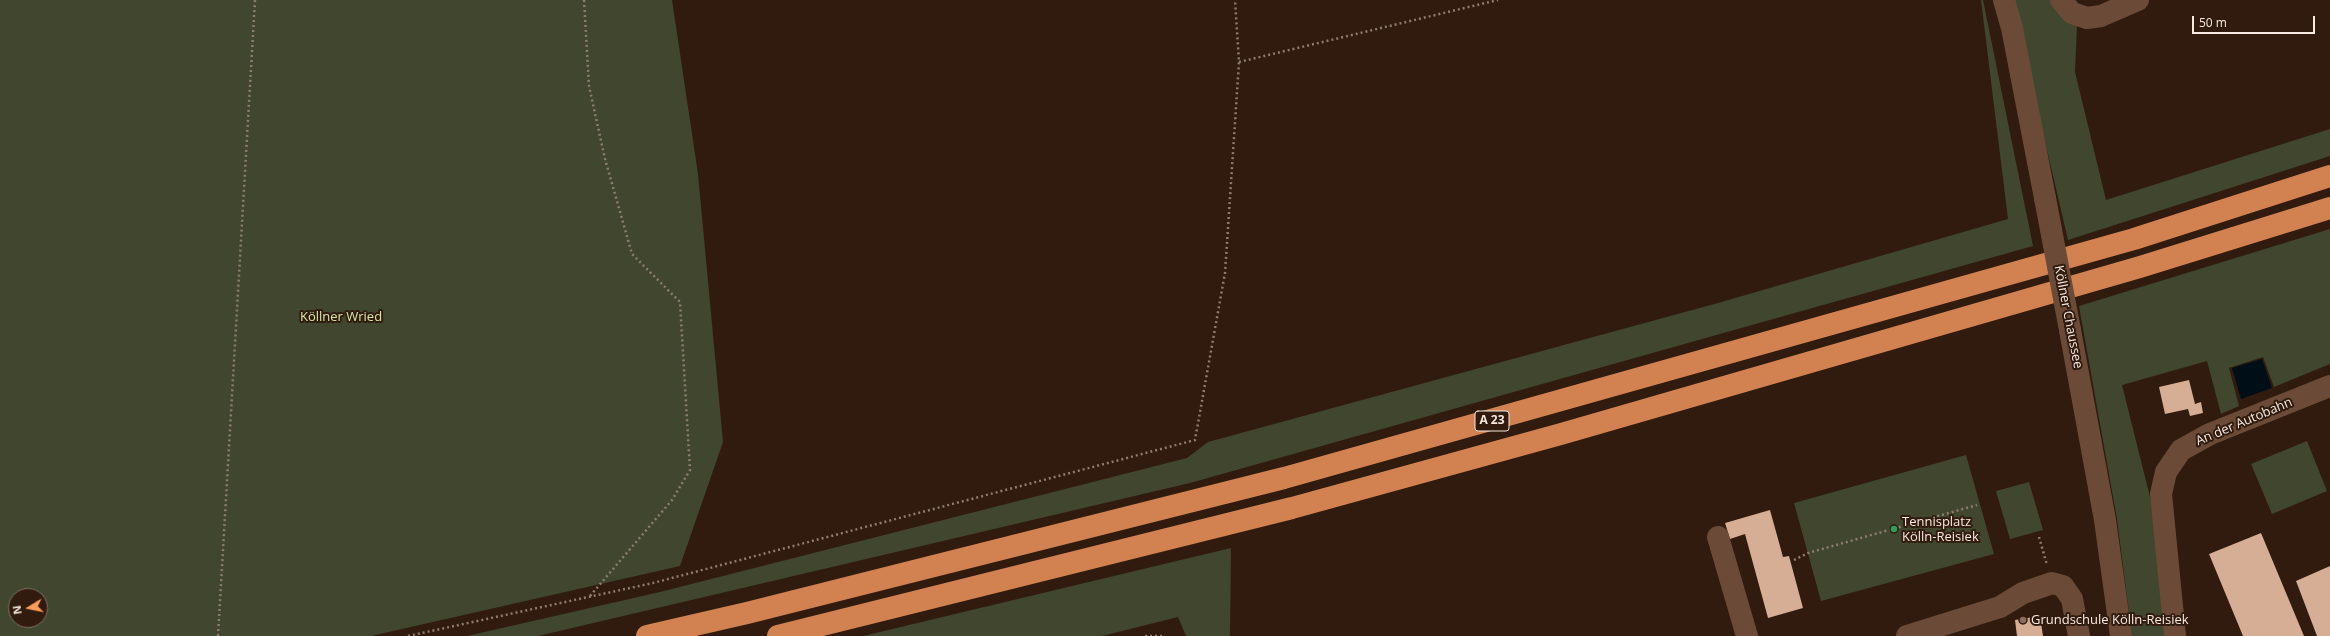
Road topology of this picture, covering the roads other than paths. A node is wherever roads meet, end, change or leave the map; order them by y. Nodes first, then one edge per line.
1 (2004, 0) edge
2 (2061, 0) edge
3 (2138, 0) edge
4 (2330, 176) edge
5 (2330, 208) edge
6 (2330, 386) edge
7 (1718, 537) dead end
8 (647, 636) edge
9 (778, 636) edge
10 (1747, 636) edge
11 (1907, 636) edge
12 (2079, 636) edge
13 (2121, 636) edge
14 (2175, 636) edge

1 - 13 street, Köllner Chaussee, bridge
2 - 3 street
4 - 8 highway, A 23
5 - 9 highway, A 23
6 - 14 street, An der Autobahn
7 - 10 street
11 - 12 street

